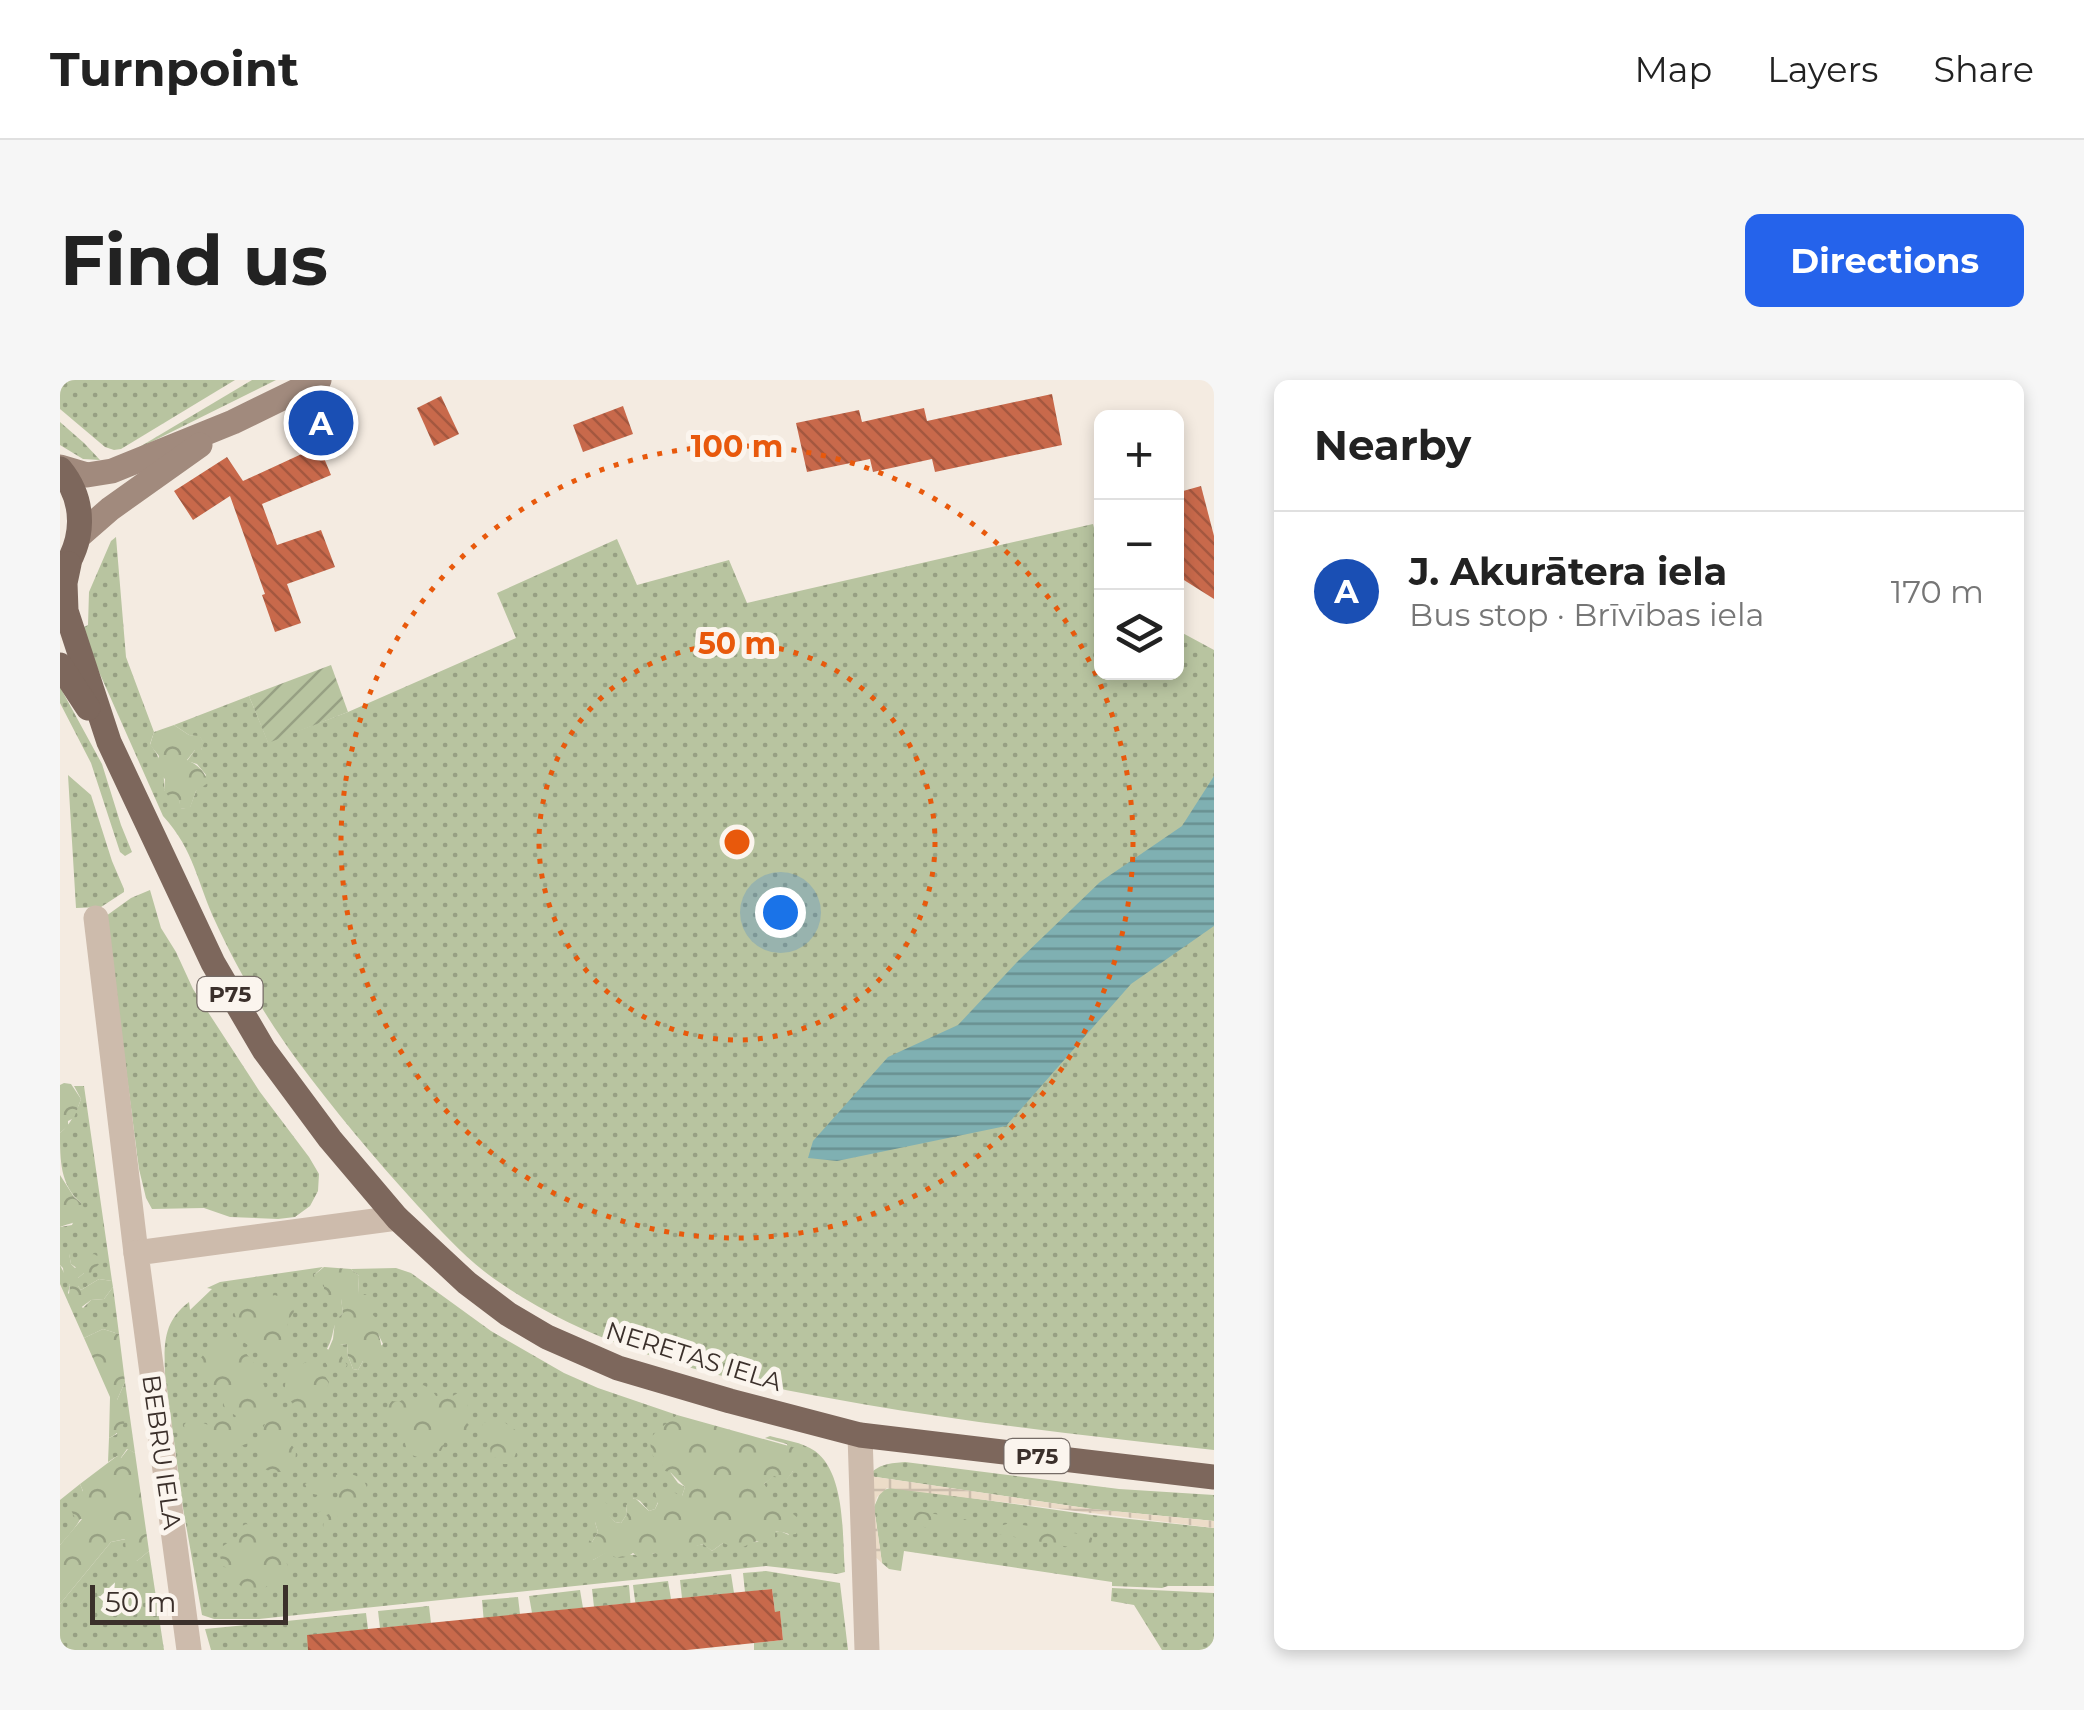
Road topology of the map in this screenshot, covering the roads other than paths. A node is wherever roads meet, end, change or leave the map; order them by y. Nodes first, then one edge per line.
1 (319, 380) edge
2 (232, 422) junction
3 (60, 468) edge
4 (80, 536) junction
5 (64, 569) edge
6 (60, 664) edge
7 (110, 742) junction
8 (96, 918) dead end
9 (397, 1218) junction
10 (136, 1253) junction
11 (860, 1434) junction
12 (1214, 1477) edge
13 (188, 1650) edge
14 (867, 1650) edge

1 - 2 main road
2 - 3 main road
2 - 4 main road
3 - 4 main road
4 - 5 main road
5 - 7 main road, P75
6 - 7 main road
7 - 9 main road, NERETAS IELA / P75
8 - 10 street, BEBRU IELA
9 - 10 street
9 - 11 main road, NERETAS IELA / P75
10 - 13 street, BEBRU IELA
11 - 12 main road, NERETAS IELA / P75
11 - 14 street

